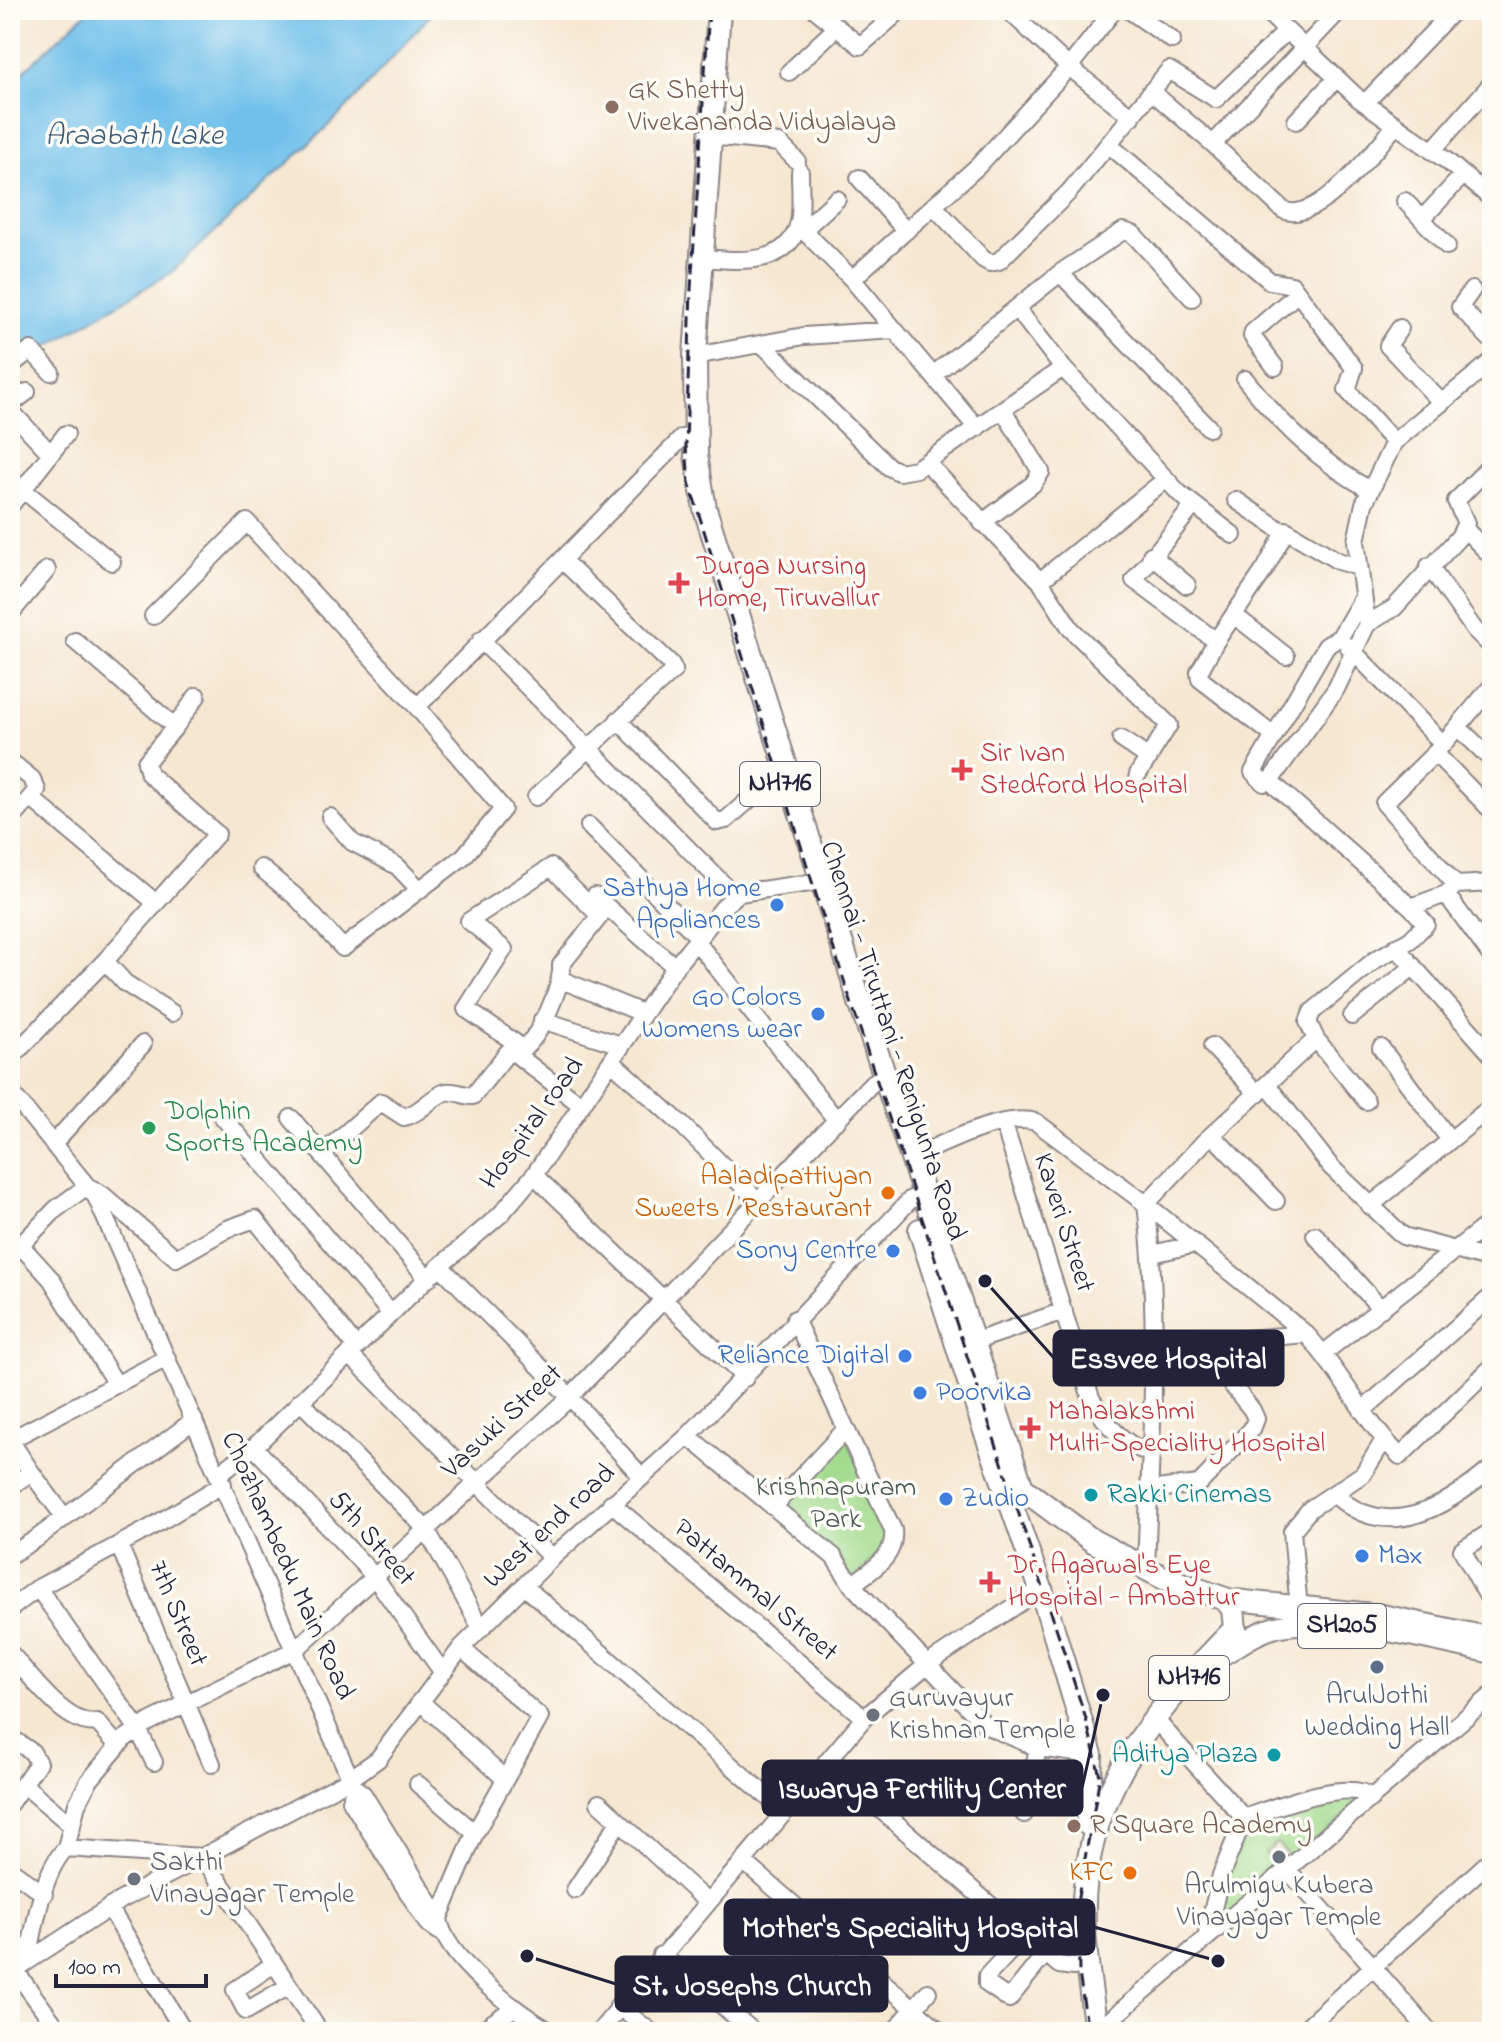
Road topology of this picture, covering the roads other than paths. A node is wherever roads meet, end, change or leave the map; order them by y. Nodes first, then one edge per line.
1 (705, 10) edge
2 (719, 10) edge
3 (816, 10) edge
4 (1016, 10) edge
5 (1114, 10) edge
6 (1129, 10) edge
7 (1265, 10) edge
8 (1340, 10) edge
9 (1454, 10) edge
10 (896, 12) edge
11 (835, 29) junction
12 (1286, 32) junction
13 (1172, 40) dead end
14 (1303, 49) junction
15 (1069, 67) junction
16 (789, 72) dead end
17 (1336, 79) junction
18 (1492, 83) edge
19 (1151, 91) junction
20 (1365, 103) junction
21 (1132, 117) junction
22 (1296, 121) dead end
23 (1396, 125) junction
24 (711, 136) junction
25 (1108, 144) junction
26 (1213, 144) junction
27 (1432, 151) junction
28 (1463, 175) junction
29 (859, 178) dead end
30 (837, 199) dead end
31 (1492, 199) edge
32 (1405, 201) dead end
33 (934, 206) junction
34 (1422, 219) junction
35 (801, 227) junction
36 (906, 231) junction
37 (1447, 246) dead end
38 (701, 258) junction
39 (1060, 273) junction
40 (852, 279) junction
41 (1472, 290) dead end
42 (1298, 293) junction
43 (1192, 298) dead end
44 (1018, 310) junction
45 (1400, 328) dead end
46 (895, 330) junction
47 (1492, 341) edge
48 (762, 344) junction
49 (695, 356) junction
50 (1492, 361) edge
51 (10, 366) edge
52 (1275, 367) dead end
53 (1063, 368) junction
54 (51, 372) dead end
55 (933, 375) junction
56 (1245, 379) dead end
57 (27, 392) dead end
58 (1440, 401) junction
59 (10, 407) edge
60 (1003, 410) junction
61 (977, 428) junction
62 (1209, 428) dead end
63 (66, 434) dead end
64 (689, 437) junction
65 (1394, 442) junction
66 (50, 453) junction
67 (926, 462) junction
68 (1492, 464) edge
69 (1166, 479) junction
70 (22, 489) junction
71 (1370, 490) junction
72 (1236, 500) dead end
73 (1194, 505) junction
74 (10, 506) edge
75 (982, 523) junction
76 (1465, 529) junction
77 (1283, 532) junction
78 (1233, 535) dead end
79 (1151, 555) junction
80 (1492, 557) edge
81 (562, 560) junction
82 (112, 562) dead end
83 (1429, 566) junction
84 (1358, 567) junction
85 (47, 570) dead end
86 (1040, 581) junction
87 (1187, 585) dead end
88 (1362, 599) junction
89 (10, 614) edge
90 (1234, 615) junction
91 (153, 616) dead end
92 (1367, 624) junction
93 (1340, 637) junction
94 (481, 640) junction
95 (75, 641) dead end
96 (1216, 641) junction
97 (1492, 647) edge
98 (1353, 653) junction
99 (1286, 656) dead end
100 (1492, 686) edge
101 (197, 696) dead end
102 (417, 707) junction
103 (618, 720) junction
104 (175, 727) junction
105 (1458, 727) junction
106 (1274, 736) junction
107 (1121, 739) dead end
108 (589, 747) junction
109 (1439, 748) junction
110 (1149, 758) junction
111 (1492, 760) edge
112 (10, 761) edge
113 (1138, 774) dead end
114 (777, 775) junction
115 (1270, 781) junction
116 (536, 797) dead end
117 (32, 799) junction
118 (1492, 811) edge
119 (330, 817) dead end
120 (10, 821) edge
121 (589, 826) dead end
122 (557, 859) dead end
123 (261, 868) dead end
124 (810, 883) junction
125 (1492, 883) edge
126 (419, 889) junction
127 (1451, 890) junction
128 (735, 896) junction
129 (156, 903) junction
130 (1411, 907) junction
131 (698, 940) junction
132 (1396, 947) junction
133 (1487, 951) edge
134 (105, 961) junction
135 (675, 967) junction
136 (1413, 967) junction
137 (562, 980) junction
138 (636, 1010) junction
139 (172, 1013) dead end
140 (1352, 1016) dead end
141 (542, 1020) junction
142 (1316, 1039) junction
143 (614, 1043) junction
144 (143, 1044) dead end
145 (1212, 1046) dead end
146 (1381, 1048) dead end
147 (1492, 1055) edge
148 (10, 1059) edge
149 (611, 1061) junction
150 (878, 1080) junction
151 (1263, 1090) junction
152 (10, 1091) edge
153 (1366, 1101) dead end
154 (581, 1105) junction
155 (1492, 1106) edge
156 (222, 1116) dead end
157 (291, 1118) dead end
158 (837, 1121) junction
159 (1003, 1122) junction
160 (1212, 1135) junction
161 (1450, 1140) junction
162 (53, 1144) junction
163 (322, 1154) junction
164 (912, 1157) junction
165 (534, 1175) junction
166 (87, 1186) junction
167 (918, 1198) junction
168 (1276, 1201) dead end
169 (759, 1202) junction
170 (1146, 1204) junction
171 (1370, 1206) junction
172 (1492, 1221) edge
173 (1315, 1235) dead end
174 (1196, 1244) junction
175 (1457, 1249) junction
176 (16, 1251) edge
177 (1152, 1254) junction
178 (1492, 1260) edge
179 (440, 1266) junction
180 (428, 1279) junction
181 (1492, 1296) edge
182 (665, 1299) junction
183 (1381, 1309) junction
184 (1064, 1311) junction
185 (391, 1314) junction
186 (795, 1319) junction
187 (1306, 1334) junction
188 (973, 1342) junction
189 (1199, 1344) junction
190 (1154, 1347) junction
191 (352, 1350) junction
192 (1324, 1353) junction
193 (167, 1358) junction
194 (1492, 1367) edge
195 (745, 1378) junction
196 (116, 1384) junction
197 (570, 1397) junction
198 (300, 1401) junction
199 (1362, 1411) junction
200 (194, 1420) junction
201 (846, 1429) junction
202 (688, 1436) junction
203 (1384, 1440) junction
204 (254, 1447) junction
205 (1150, 1453) junction
206 (1492, 1468) edge
207 (31, 1472) junction
208 (642, 1477) junction
209 (221, 1479) junction
210 (478, 1481) junction
211 (10, 1487) edge
212 (1148, 1490) junction
213 (1335, 1495) junction
214 (611, 1503) junction
215 (1040, 1504) junction
216 (773, 1507) junction
217 (65, 1518) junction
218 (426, 1529) junction
219 (1492, 1531) edge
220 (1023, 1535) junction
221 (119, 1545) junction
222 (10, 1555) edge
223 (552, 1558) junction
224 (1146, 1569) junction
225 (374, 1576) junction
226 (852, 1585) junction
227 (524, 1586) junction
228 (38, 1588) junction
229 (1041, 1589) junction
230 (1225, 1599) junction
231 (1492, 1604) edge
232 (10, 1609) edge
233 (1299, 1609) junction
234 (481, 1628) junction
235 (1492, 1638) edge
236 (461, 1648) junction
237 (296, 1649) junction
238 (10, 1653) edge
239 (1492, 1653) edge
240 (929, 1663) junction
241 (1199, 1666) junction
242 (441, 1670) junction
243 (1492, 1695) edge
244 (420, 1701) junction
245 (186, 1704) junction
246 (1153, 1717) junction
247 (864, 1718) junction
248 (10, 1737) edge
249 (127, 1738) junction
250 (1038, 1748) junction
251 (1091, 1755) junction
252 (1126, 1757) junction
253 (154, 1762) dead end
254 (826, 1762) junction
255 (212, 1764) dead end
256 (505, 1779) junction
257 (352, 1783) junction
258 (23, 1784) junction
259 (418, 1784) dead end
260 (1371, 1797) junction
261 (10, 1803) edge
262 (599, 1803) dead end
263 (785, 1812) junction
264 (1024, 1814) dead end
265 (1244, 1818) junction
266 (619, 1822) junction
267 (72, 1826) junction
268 (475, 1833) junction
269 (66, 1848) junction
270 (203, 1857) junction
271 (1492, 1859) edge
272 (743, 1861) junction
273 (10, 1869) edge
274 (1287, 1869) junction
275 (575, 1890) dead end
276 (44, 1894) junction
277 (707, 1902) junction
278 (109, 1907) junction
279 (439, 1925) junction
280 (1025, 1935) junction
281 (1206, 1938) junction
282 (1046, 1953) junction
283 (661, 1955) junction
284 (28, 1959) junction
285 (274, 1964) junction
286 (1074, 1967) junction
287 (1374, 1967) junction
288 (12, 1971) edge
289 (289, 1986) junction
290 (928, 1992) dead end
291 (618, 2006) junction
292 (514, 2008) junction
293 (914, 2010) junction
294 (531, 2021) junction
295 (60, 2032) edge
296 (184, 2032) edge
297 (320, 2032) edge
298 (479, 2032) edge
299 (515, 2032) edge
300 (551, 2032) edge
301 (599, 2032) edge
302 (651, 2032) edge
303 (754, 2032) edge
304 (894, 2032) edge
305 (941, 2032) edge
306 (1086, 2032) edge
307 (1096, 2032) edge
308 (1301, 2032) edge
309 (1430, 2032) edge

1 - 64 highway, Chennai - Tiruttani - Renigunta Road / NH716
2 - 24 highway, Chennai - Tiruttani - Renigunta Road / NH716
3 - 11 street
4 - 15 street
5 - 15 street
6 - 13 street
7 - 12 street
8 - 14 street
9 - 20 street
10 - 11 street
11 - 16 street
12 - 14 street
12 - 19 street
14 - 17 street
14 - 26 street
15 - 21 street
15 - 33 street
17 - 20 street
17 - 22 street
18 - 27 street
19 - 21 street
19 - 26 street
20 - 23 street
21 - 25 street
23 - 26 street
23 - 27 street
24 - 35 street
24 - 38 highway, Chennai - Tiruttani - Renigunta Road / NH716
25 - 33 street
25 - 42 street
27 - 28 street
28 - 31 street
28 - 34 street
29 - 36 street
30 - 35 street
32 - 34 street
33 - 36 street
34 - 37 street
35 - 38 street
35 - 40 street
36 - 40 street
38 - 49 highway, Chennai - Tiruttani - Renigunta Road / NH716
39 - 43 street
39 - 44 street
39 - 62 street
40 - 46 street
41 - 47 street
42 - 52 street
42 - 65 street
44 - 53 street
44 - 55 street
45 - 58 street
46 - 48 street
46 - 55 street
48 - 49 street
48 - 67 street
49 - 64 highway, Chennai - Tiruttani - Renigunta Road / NH716
50 - 58 street
51 - 54 street
53 - 60 street
53 - 69 street
55 - 61 street
56 - 71 street
57 - 59 street
58 - 65 street
59 - 66 street
60 - 61 street
60 - 75 street
61 - 67 street
63 - 66 street
64 - 81 street
64 - 114 highway, Chennai - Tiruttani - Renigunta Road / NH716
64 - 150 highway, Chennai - Tiruttani - Renigunta Road / NH716
65 - 71 street
66 - 70 street
67 - 75 street
68 - 76 street
69 - 73 street
69 - 86 street
70 - 74 street
70 - 82 street
71 - 84 street
72 - 77 street
73 - 78 street
73 - 79 street
75 - 86 street
76 - 80 street
76 - 83 street
77 - 84 street
77 - 90 street
79 - 87 street
79 - 96 street
81 - 94 street
81 - 103 street
83 - 92 street
83 - 97 street
84 - 88 street
85 - 89 street
86 - 110 street
88 - 92 street
88 - 93 street
90 - 96 street
90 - 99 street
91 - 102 street
92 - 98 street
93 - 98 street
93 - 106 street
94 - 102 street
94 - 108 street
95 - 104 street
96 - 106 street
98 - 109 street
98 - 115 street
100 - 105 street
101 - 104 street
102 - 126 street
103 - 108 street
103 - 114 street
104 - 129 street
105 - 109 street
105 - 111 street
106 - 115 street
107 - 110 street
108 - 116 street
108 - 128 street
109 - 118 street
109 - 127 street
110 - 113 street
112 - 117 street
114 - 124 highway, Chennai - Tiruttani - Renigunta Road / NH716
115 - 130 street
117 - 120 street
117 - 129 street
119 - 126 street
121 - 131 street
122 - 135 street
123 - 126 street
124 - 128 street
124 - 150 highway, Chennai - Tiruttani - Renigunta Road / NH716
125 - 127 street
127 - 130 street
127 - 133 street
128 - 131 street, Hospital road
129 - 134 street
130 - 132 street
131 - 135 street, Hospital road
131 - 158 street
132 - 136 street
132 - 142 street
134 - 139 street
134 - 148 street
135 - 138 street, Hospital road
136 - 140 street
136 - 147 street
137 - 138 street
137 - 141 street
137 - 141 street
138 - 143 street, Hospital road
141 - 143 street
142 - 151 street
142 - 153 street
143 - 149 street, Hospital road
144 - 162 street
145 - 151 street
146 - 161 street
149 - 154 street, Hospital road
149 - 169 street
150 - 158 street, Vasuki Street
150 - 164 highway, Chennai - Tiruttani - Renigunta Road / NH716
150 - 167 highway, Chennai - Tiruttani - Renigunta Road / NH716
151 - 160 street
151 - 171 street
152 - 162 street, Chozhambedu Main Road
154 - 163 street
154 - 165 street, Hospital road
155 - 161 street
156 - 185 street
157 - 163 street
158 - 169 street, Vasuki Street
159 - 164 street
159 - 170 street
159 - 184 street, Kaveri Street
160 - 168 street
160 - 170 street
161 - 171 street
162 - 166 street, Chozhambedu Main Road
163 - 180 street
164 - 167 highway, Chennai - Tiruttani - Renigunta Road / NH716
165 - 179 street, Hospital road
165 - 182 street
166 - 176 street
166 - 191 street
166 - 193 street, Chozhambedu Main Road
167 - 186 street, West end road
167 - 188 highway, Chennai - Tiruttani - Renigunta Road / NH716
167 - 220 highway, Chennai - Tiruttani - Renigunta Road / NH716
169 - 182 street, Vasuki Street
170 - 174 street
170 - 177 street
171 - 175 street
172 - 175 street
173 - 183 street
174 - 177 street
174 - 187 street
175 - 178 street
175 - 183 street
176 - 196 street
177 - 190 street
179 - 180 street, Hospital road
179 - 197 street
180 - 185 street, Hospital road
181 - 199 street
182 - 195 street
182 - 197 street, Vasuki Street
183 - 192 street
184 - 188 street
184 - 205 street, Kaveri Street
185 - 191 street, Hospital road
186 - 195 street, West end road
186 - 201 street
187 - 189 street
187 - 192 street
188 - 215 highway, Chennai - Tiruttani - Renigunta Road / NH716
189 - 190 street
189 - 212 street
190 - 205 street
191 - 198 street, Hospital road
191 - 210 street
192 - 199 street
193 - 196 street
193 - 200 street, Chozhambedu Main Road
194 - 203 street
195 - 202 street, West end road
196 - 207 street
197 - 208 street
197 - 210 street, Vasuki Street
198 - 204 street, Hospital road
198 - 218 street
199 - 203 street
200 - 209 street, Chozhambedu Main Road
200 - 217 street
201 - 216 street
201 - 226 street
202 - 208 street, West end road
202 - 216 street
203 - 213 street
204 - 209 street, Hospital road
204 - 225 street, 5th Street
205 - 212 street
206 - 213 street
207 - 211 street
207 - 217 street
208 - 214 street, West end road
209 - 221 street, Hospital road
209 - 237 street, Chozhambedu Main Road
210 - 218 street, Vasuki Street
210 - 223 street
212 - 224 street
213 - 233 street
214 - 223 street, West end road
214 - 247 street, Pattammal Street
215 - 220 highway
215 - 224 highway, NH716
216 - 226 street
217 - 222 street
218 - 225 street, Vasuki Street
218 - 234 street
219 - 231 street
220 - 229 highway, Chennai - Tiruttani - Renigunta Road / NH716
221 - 228 street, Hospital road
221 - 245 street, 7th Street
223 - 227 street, West end road
224 - 230 highway, NH716
225 - 237 street, Vasuki Street
225 - 242 street, 5th Street
226 - 240 street
227 - 234 street, West end road
227 - 263 street
228 - 232 street, Hospital road
228 - 249 street
229 - 240 street
229 - 251 highway, Chennai - Tiruttani - Renigunta Road / NH716
230 - 233 main road, SH205
230 - 241 highway, NH716
233 - 235 main road, SH205
234 - 236 street, West end road
236 - 242 street, West end road
236 - 256 street
237 - 245 street, Vasuki Street
237 - 257 street, Chozhambedu Main Road
238 - 249 street
239 - 241 main road, SH205
240 - 247 street
240 - 250 street
241 - 246 highway, NH716
242 - 244 street, West end road
243 - 260 street
244 - 256 street
244 - 257 street, West end road
245 - 249 street, Vasuki Street
245 - 255 street, 7th Street
246 - 252 highway, NH716
246 - 265 street
247 - 254 street
248 - 258 street
249 - 253 street
249 - 267 street
250 - 251 street
250 - 264 street
251 - 252 highway
251 - 286 highway, Chennai - Tiruttani - Renigunta Road / NH716
252 - 307 highway, NH716
254 - 263 street
254 - 280 street
256 - 268 street
257 - 270 street, West end road
257 - 279 street, Chozhambedu Main Road
258 - 261 street
258 - 267 street
259 - 268 street
260 - 265 street
260 - 274 street
262 - 266 street
263 - 272 street
265 - 281 street
266 - 275 street
266 - 277 street
267 - 269 street
268 - 279 street
269 - 270 street
269 - 276 street
270 - 278 street, West end road
270 - 285 street
271 - 287 street
272 - 277 street
272 - 293 street
273 - 276 street
274 - 281 street
274 - 287 street
276 - 284 street
277 - 283 street
278 - 284 street, West end road
278 - 296 street
279 - 292 street
280 - 282 street
280 - 282 street
281 - 307 street
282 - 286 street
283 - 291 street
283 - 303 street
284 - 288 street, West end road
285 - 289 street
285 - 289 street
286 - 306 highway, Chennai - Tiruttani - Renigunta Road / NH716
287 - 308 street
287 - 309 street
288 - 295 street
289 - 297 street
290 - 293 street
291 - 301 street
291 - 302 street
292 - 294 street
292 - 298 street
293 - 304 street
293 - 305 street
294 - 299 street
294 - 300 street

